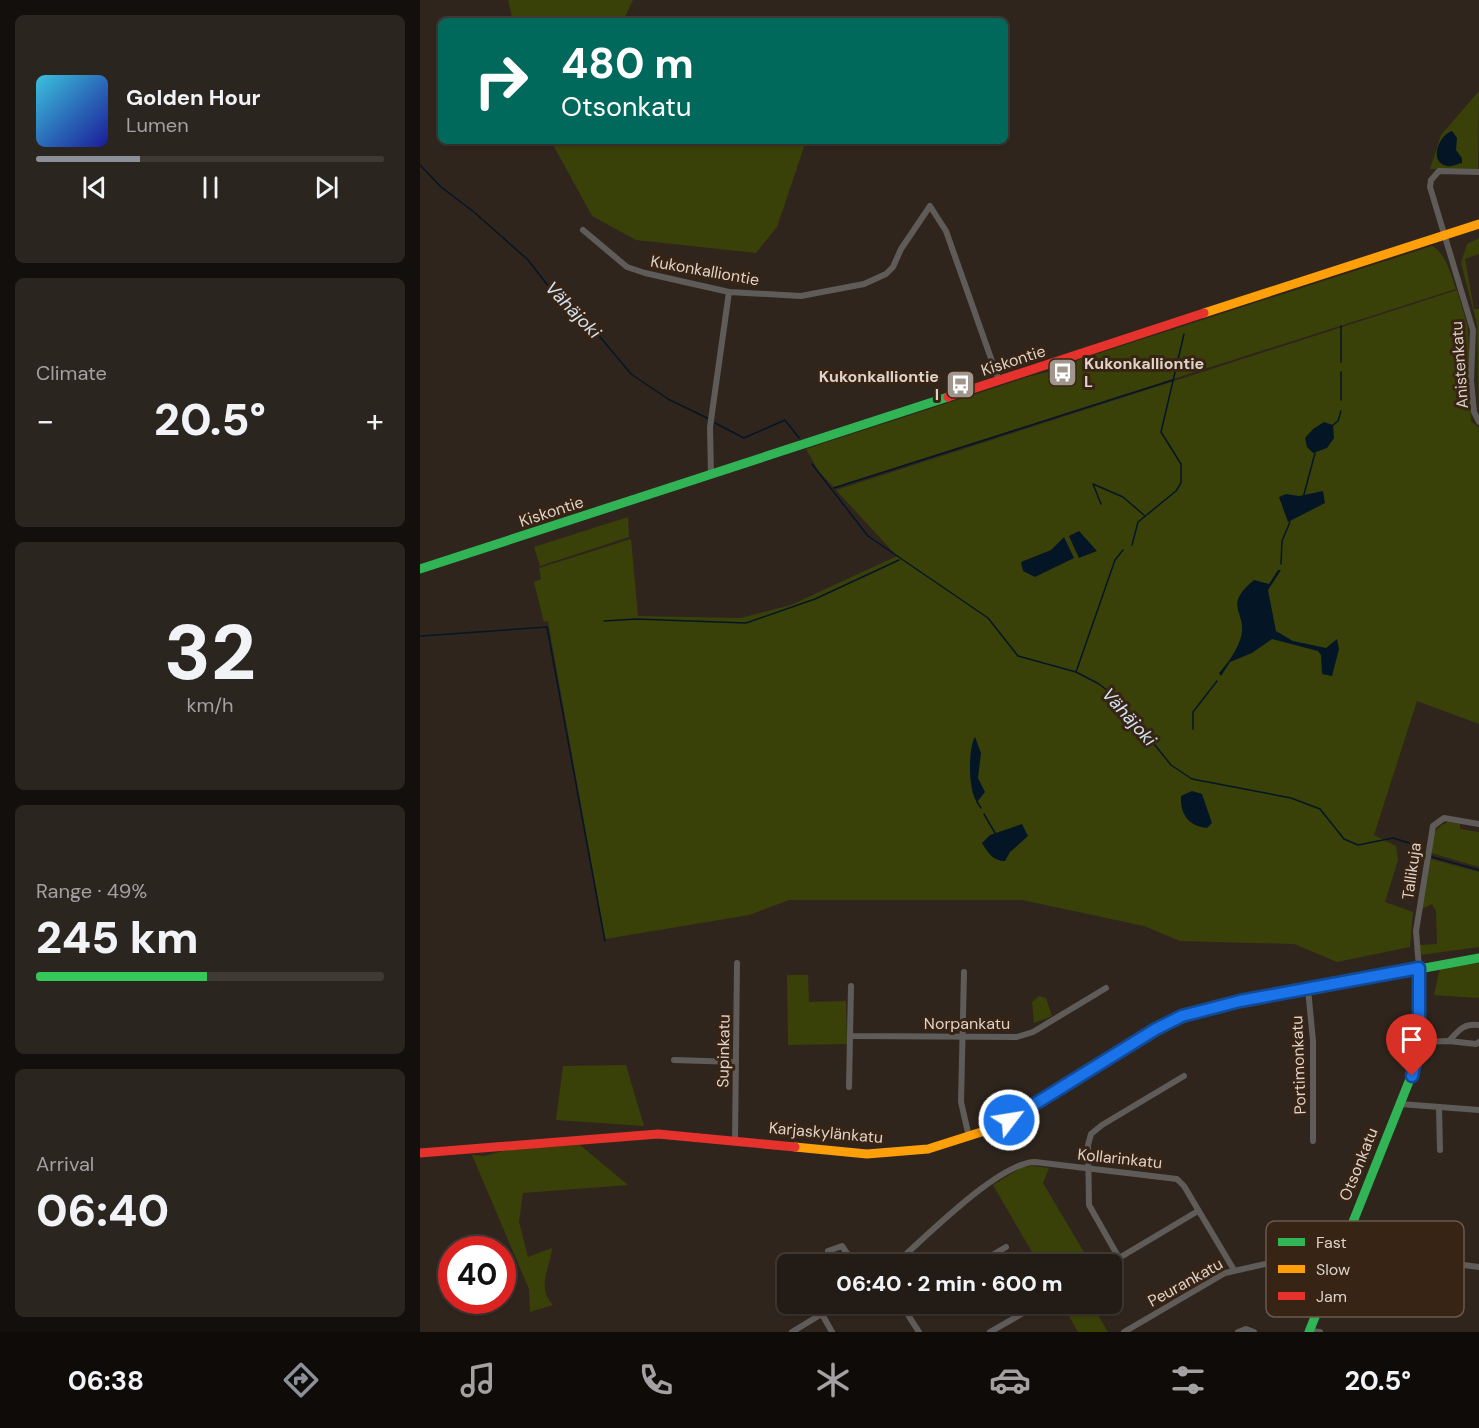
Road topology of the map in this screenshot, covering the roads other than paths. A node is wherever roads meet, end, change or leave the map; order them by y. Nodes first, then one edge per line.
1 (1479, 172) edge
2 (1479, 224) edge
3 (583, 230) dead end
4 (1446, 236) junction
5 (729, 292) junction
6 (999, 381) junction
7 (1479, 422) edge
8 (711, 475) junction
9 (420, 569) edge
10 (1479, 824) edge
11 (1479, 958) edge
12 (736, 963) dead end
13 (1419, 968) junction
14 (964, 972) dead end
15 (851, 986) dead end
16 (1106, 988) dead end
17 (1308, 989) junction
18 (1479, 1026) edge
19 (850, 1036) junction
20 (962, 1036) junction
21 (1449, 1041) junction
22 (1419, 1042) junction
23 (1479, 1042) edge
24 (674, 1060) dead end
25 (736, 1062) junction
26 (1184, 1076) dead end
27 (849, 1087) dead end
28 (1400, 1104) junction
29 (1439, 1108) junction
30 (1479, 1110) edge
31 (969, 1137) junction
32 (735, 1140) junction
33 (1313, 1141) dead end
34 (1440, 1150) dead end
35 (420, 1153) edge
36 (1088, 1168) junction
37 (1198, 1211) junction
38 (1352, 1221) edge
39 (1006, 1247) dead end
40 (829, 1254) edge
41 (847, 1254) edge
42 (907, 1254) edge
43 (994, 1254) edge
44 (1266, 1264) edge
45 (1464, 1265) edge
46 (1479, 1267) edge
47 (1234, 1270) junction
48 (822, 1314) joint
49 (907, 1314) edge
50 (1020, 1314) edge
51 (1315, 1317) edge
52 (1309, 1331) edge
53 (792, 1332) edge
54 (832, 1332) edge
55 (919, 1332) edge
56 (990, 1332) edge
57 (1124, 1332) edge
58 (1238, 1332) edge
59 (1254, 1332) edge
60 (1320, 1332) edge

1 - 4 street, Anistenkatu
2 - 4 street, Kiskontie
3 - 5 street, Kukonkalliontie
4 - 6 street, Kiskontie
4 - 7 street, Anistenkatu
5 - 6 street, Kukonkalliontie
5 - 8 street
6 - 8 street, Kiskontie
8 - 9 street, Kiskontie
10 - 13 street, Tallikuja
11 - 13 street, Karjaskylänkatu
12 - 25 street, Supinkatu
13 - 17 street, Karjaskylänkatu
13 - 22 street, Otsonkatu
14 - 20 street
15 - 19 street
16 - 20 street, Norpankatu
17 - 31 street, Karjaskylänkatu
17 - 33 street, Portimonkatu
18 - 21 street
19 - 20 street, Norpankatu
19 - 27 street
20 - 31 street
21 - 22 street
21 - 23 street
22 - 28 street, Otsonkatu
24 - 25 street
25 - 32 street, Supinkatu
26 - 36 street
28 - 29 street
28 - 38 street, Otsonkatu
29 - 30 street
29 - 34 street
31 - 32 street, Karjaskylänkatu
32 - 35 street, Karjaskylänkatu
36 - 37 street, Kollarinkatu
36 - 37 street
36 - 42 street, Kollarinkatu
37 - 47 street, Kollarinkatu
39 - 43 street
40 - 41 street
44 - 47 street, Peurankatu
45 - 46 street, Peurankatu
47 - 57 street, Peurankatu
48 - 53 street
48 - 54 street
49 - 55 street
50 - 56 street
51 - 52 street, Otsonkatu
52 - 60 street
58 - 59 street

